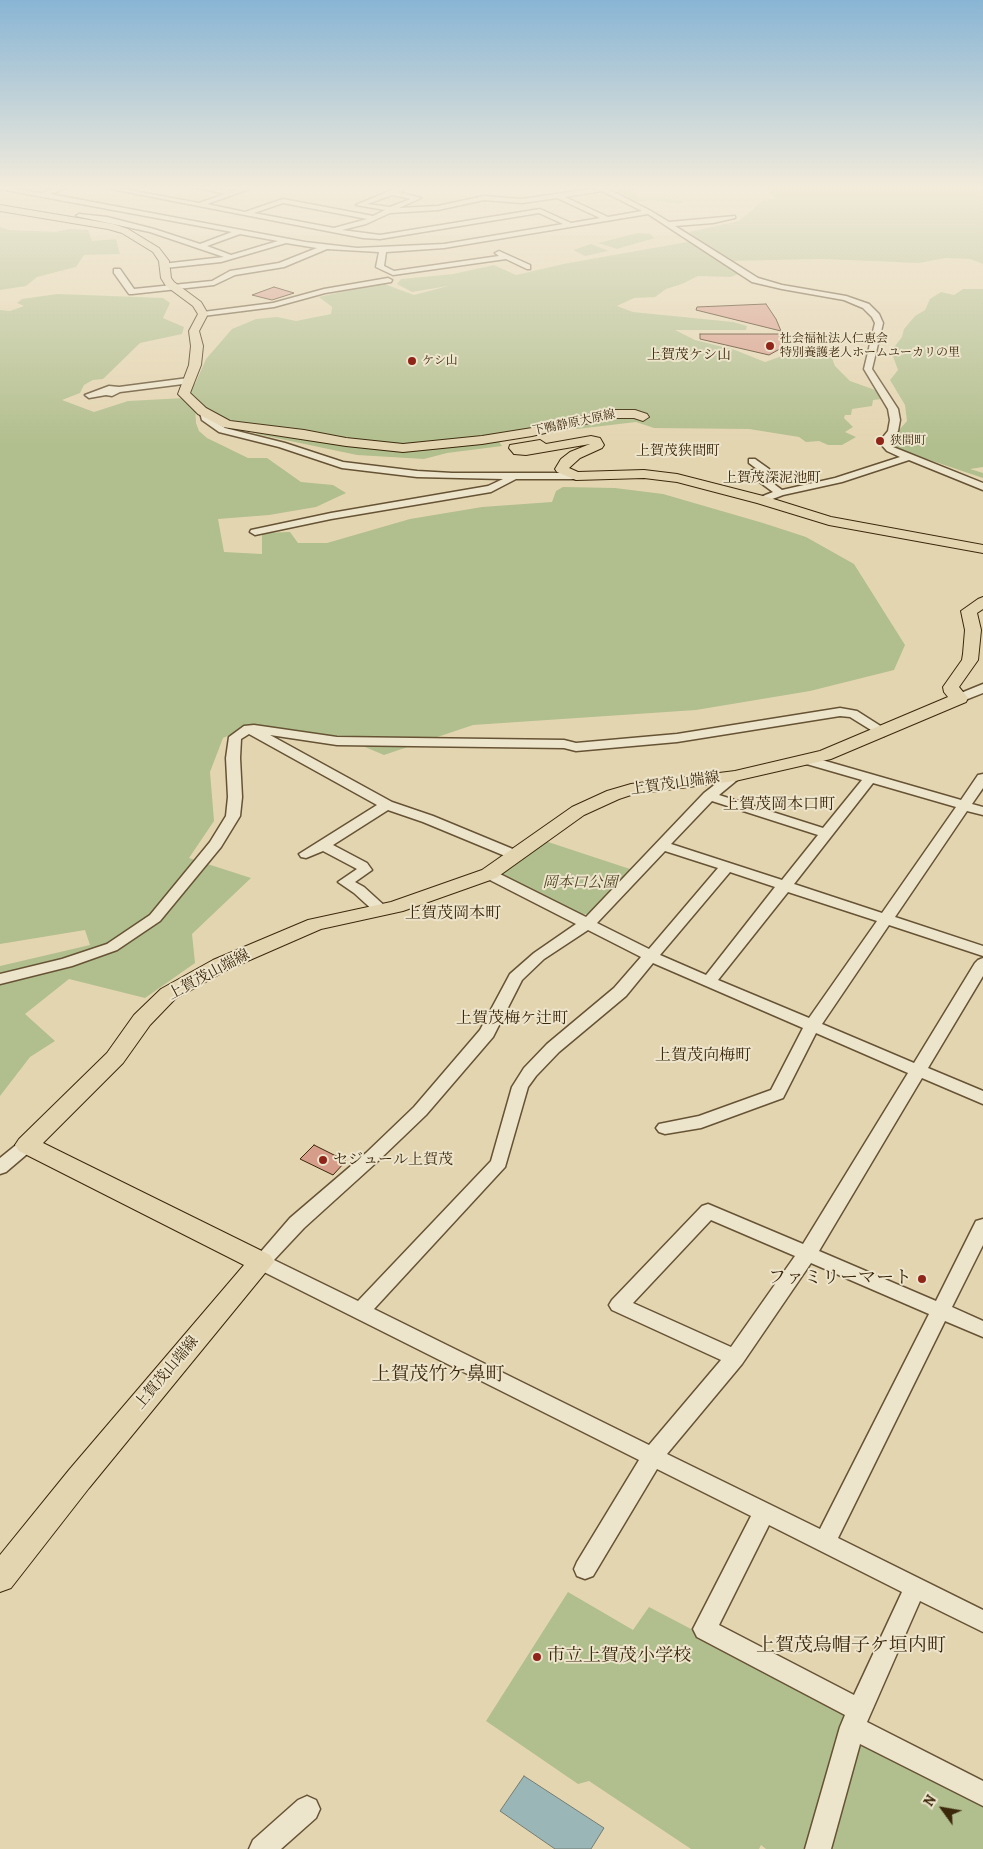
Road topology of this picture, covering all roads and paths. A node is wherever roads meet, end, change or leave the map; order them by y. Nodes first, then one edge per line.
1 (119, 273) edge
2 (166, 273) edge
3 (237, 273) edge
4 (744, 273) edge
5 (388, 280) dead end
6 (174, 287) junction
7 (203, 314) junction
8 (188, 381) junction
9 (89, 395) dead end
10 (205, 413) junction
11 (909, 457) junction
12 (752, 462) dead end
13 (576, 476) junction
14 (513, 477) junction
15 (983, 487) edge
16 (780, 493) junction
17 (762, 500) junction
18 (255, 532) dead end
19 (983, 550) edge
20 (983, 602) edge
21 (983, 688) edge
22 (960, 698) junction
23 (249, 729) junction
24 (884, 732) junction
25 (808, 760) junction
26 (735, 776) junction
27 (870, 778) junction
28 (983, 778) edge
29 (709, 796) junction
30 (387, 805) junction
31 (964, 805) junction
32 (983, 811) edge
33 (826, 833) junction
34 (322, 845) junction
35 (662, 846) junction
36 (306, 854) dead end
37 (515, 855) junction
38 (727, 867) junction
39 (489, 874) junction
40 (784, 886) junction
41 (381, 910) junction
42 (887, 919) junction
43 (588, 923) junction
44 (983, 951) edge
45 (652, 956) junction
46 (983, 963) edge
47 (0, 980) edge
48 (709, 981) junction
49 (812, 1026) junction
50 (919, 1071) junction
51 (983, 1098) edge
52 (665, 1128) dead end
53 (27, 1145) junction
54 (0, 1168) edge
55 (983, 1226) edge
56 (807, 1254) junction
57 (261, 1262) junction
58 (941, 1311) junction
59 (360, 1312) junction
60 (983, 1329) edge
61 (734, 1358) junction
62 (654, 1456) junction
63 (764, 1513) junction
64 (824, 1543) junction
65 (585, 1569) dead end
66 (0, 1578) edge
67 (915, 1587) junction
68 (983, 1621) edge
69 (855, 1719) junction
70 (983, 1794) edge
71 (306, 1809) dead end
72 (262, 1849) edge
73 (818, 1849) edge

1 - 6 street
2 - 6 main road
3 - 6 street
4 - 11 street
5 - 7 street
6 - 7 main road
7 - 8 main road
8 - 9 street
8 - 10 main road, 下鴨静原大原線
10 - 13 main road, 下鴨静原大原線
10 - 14 street
11 - 15 street
11 - 16 street
12 - 16 street
13 - 14 street
13 - 17 main road
14 - 18 street
16 - 17 street
17 - 19 main road
20 - 22 main road
21 - 22 street
22 - 24 main road, 上賀茂山端線
23 - 24 street
23 - 30 street
23 - 47 street
24 - 25 main road, 上賀茂山端線
25 - 26 main road, 上賀茂山端線
25 - 27 street
26 - 29 street
26 - 37 main road, 上賀茂山端線
27 - 31 street
27 - 33 street
28 - 31 street
29 - 33 street
29 - 35 street
30 - 34 street
30 - 37 street
31 - 32 street
31 - 42 street
33 - 40 street
34 - 36 street
34 - 41 street
35 - 38 street
35 - 43 street
37 - 39 main road, 上賀茂山端線
38 - 40 street
38 - 45 street
39 - 41 main road, 上賀茂山端線
39 - 43 street
40 - 42 street
40 - 48 street
41 - 53 main road, 上賀茂山端線
42 - 44 street
42 - 49 street
43 - 45 street
43 - 57 street
45 - 48 street
45 - 59 street
46 - 50 street
48 - 49 street
49 - 50 street
49 - 52 street
50 - 51 street
50 - 56 street
53 - 54 street
53 - 57 main road
55 - 58 street
56 - 58 street
56 - 61 street
56 - 61 street
57 - 59 street
57 - 66 main road, 上賀茂山端線
58 - 60 street
58 - 64 street
59 - 62 street
61 - 62 street
62 - 63 street
62 - 65 street
63 - 64 street
63 - 69 street
64 - 67 street
67 - 68 street
67 - 69 street
69 - 70 street
69 - 73 street
71 - 72 street

